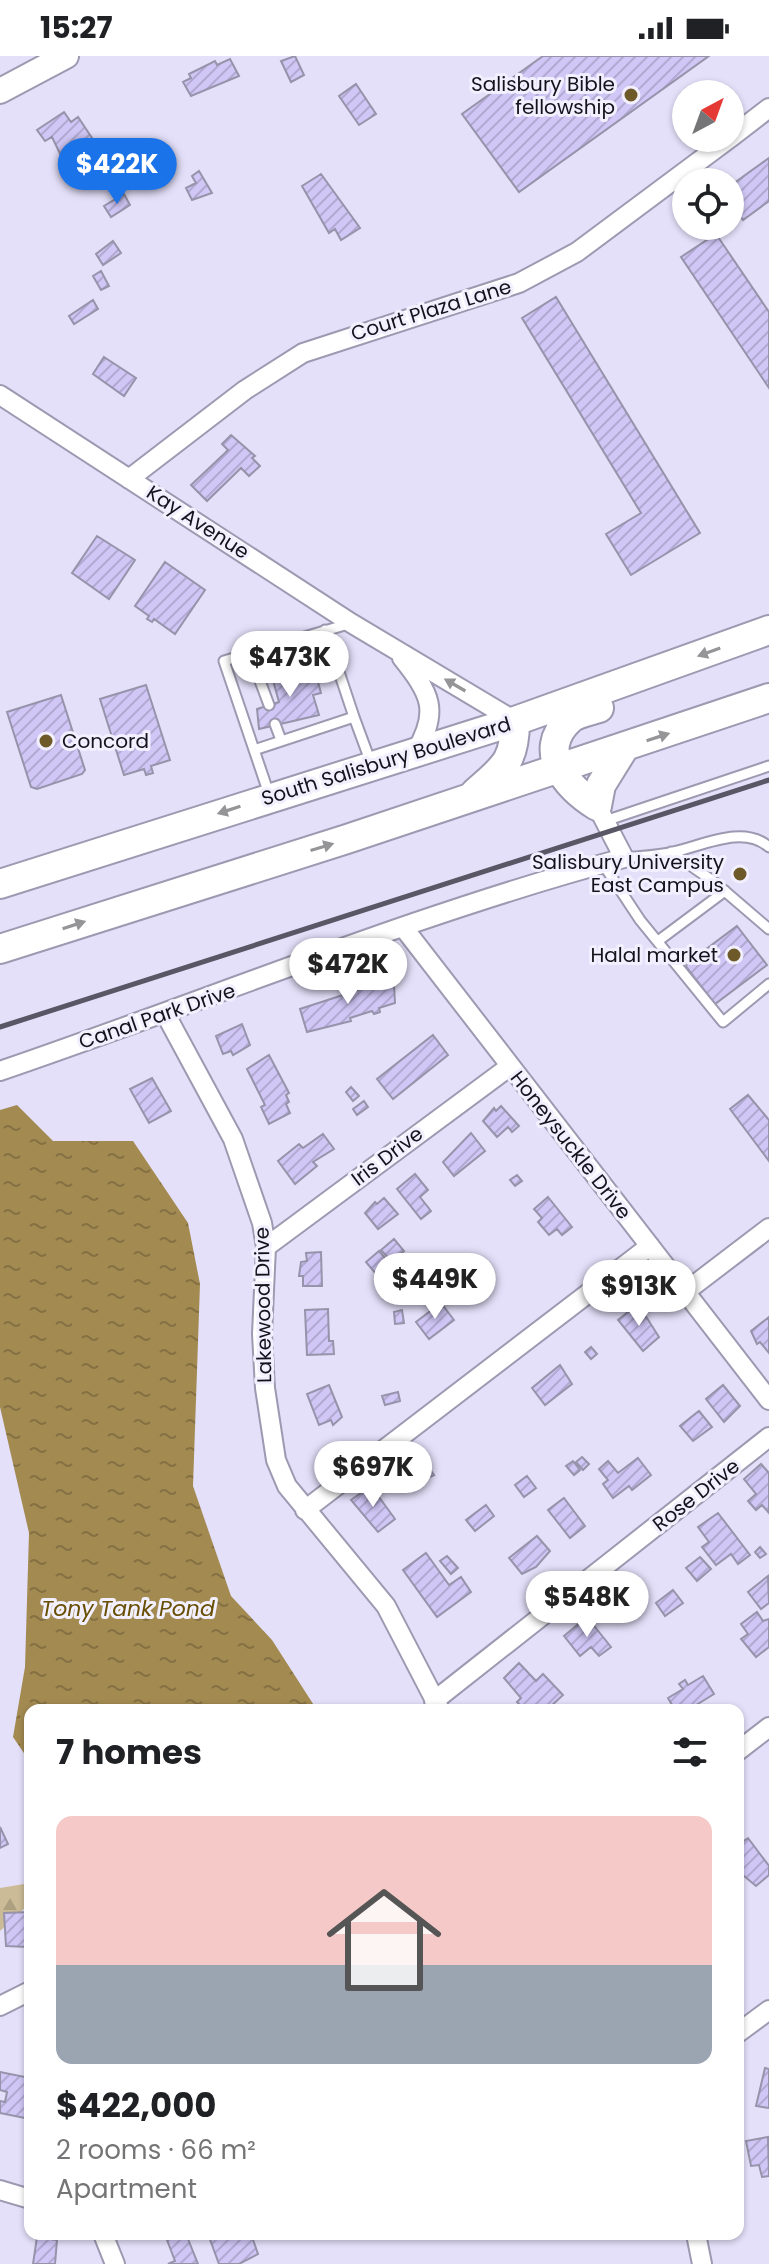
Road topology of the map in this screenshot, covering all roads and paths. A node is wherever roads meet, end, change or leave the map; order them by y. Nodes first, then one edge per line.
1 (65, 56) edge
2 (0, 91) edge
3 (769, 108) edge
4 (744, 127) edge
5 (711, 152) edge
6 (0, 395) edge
7 (129, 479) junction
8 (351, 623) junction
9 (325, 630) junction
10 (769, 630) edge
11 (395, 650) junction
12 (250, 654) junction
13 (650, 674) junction
14 (769, 698) edge
15 (269, 705) dead end
16 (354, 717) junction
17 (515, 721) junction
18 (275, 724) dead end
19 (281, 740) junction
20 (624, 748) junction
21 (254, 750) junction
22 (416, 751) junction
23 (372, 765) junction
24 (769, 766) edge
25 (557, 769) junction
26 (270, 797) junction
27 (468, 799) junction
28 (601, 814) junction
29 (769, 847) edge
30 (671, 852) junction
31 (624, 858) junction
32 (603, 864) junction
33 (0, 884) edge
34 (725, 891) junction
35 (403, 927) junction
36 (769, 929) edge
37 (658, 941) junction
38 (0, 949) edge
39 (769, 984) edge
40 (166, 1015) junction
41 (509, 1067) junction
42 (0, 1071) edge
43 (769, 1228) edge
44 (650, 1246) junction
45 (266, 1247) junction
46 (685, 1292) junction
47 (769, 1400) edge
48 (769, 1437) edge
49 (305, 1510) junction
50 (436, 1704) edge
51 (439, 1704) edge
52 (769, 1727) edge
53 (744, 1746) edge
54 (24, 1994) edge
55 (0, 2006) edge
56 (769, 2010) edge
57 (744, 2029) edge
58 (0, 2190) edge
59 (24, 2197) edge
60 (105, 2240) edge
61 (697, 2240) edge
62 (115, 2264) edge
63 (702, 2264) edge

1 - 2 street
3 - 4 street, Court Plaza Lane
5 - 7 street, Court Plaza Lane
6 - 7 street, Kay Avenue
7 - 8 street, Kay Avenue
8 - 9 lane
8 - 11 street, Kay Avenue
9 - 12 lane
9 - 16 lane
10 -> 13 main road, South Salisbury Boulevard
17 -> 11 street, Kay Avenue
11 - 22 street, Kay Avenue
12 - 15 lane
12 - 21 lane
13 - 17 main road, South Salisbury Boulevard
13 - 25 main road
20 -> 14 main road
16 - 19 lane
16 - 23 lane
17 - 22 main road, South Salisbury Boulevard
17 - 27 main road
18 - 19 lane
19 - 21 lane
20 - 25 main road
20 - 28 main road
21 - 26 lane
22 - 23 main road, South Salisbury Boulevard
23 - 26 main road, South Salisbury Boulevard
24 - 28 lane
25 - 27 main road
25 - 28 main road
26 -> 33 main road, South Salisbury Boulevard
38 -> 27 main road
28 - 31 street
29 - 30 lane
30 - 31 lane
30 - 34 lane
31 - 32 street, Canal Park Drive
32 - 35 street, Canal Park Drive
32 - 37 lane
34 - 36 lane
34 - 37 lane
35 - 40 street, Canal Park Drive
35 - 41 street, Honeysuckle Drive
37 - 39 lane
40 - 42 street, Canal Park Drive
40 - 45 street, Lakewood Drive
41 - 44 street, Honeysuckle Drive
41 - 45 street, Iris Drive
43 - 46 street
44 - 46 street, Honeysuckle Drive
44 - 49 street
45 - 49 street, Lakewood Drive
46 - 47 street, Honeysuckle Drive
48 - 51 street, Rose Drive
49 - 50 street, Lakewood Drive
52 - 53 street
54 - 55 street
56 - 57 street
58 - 59 street
60 - 62 street
61 - 63 street

